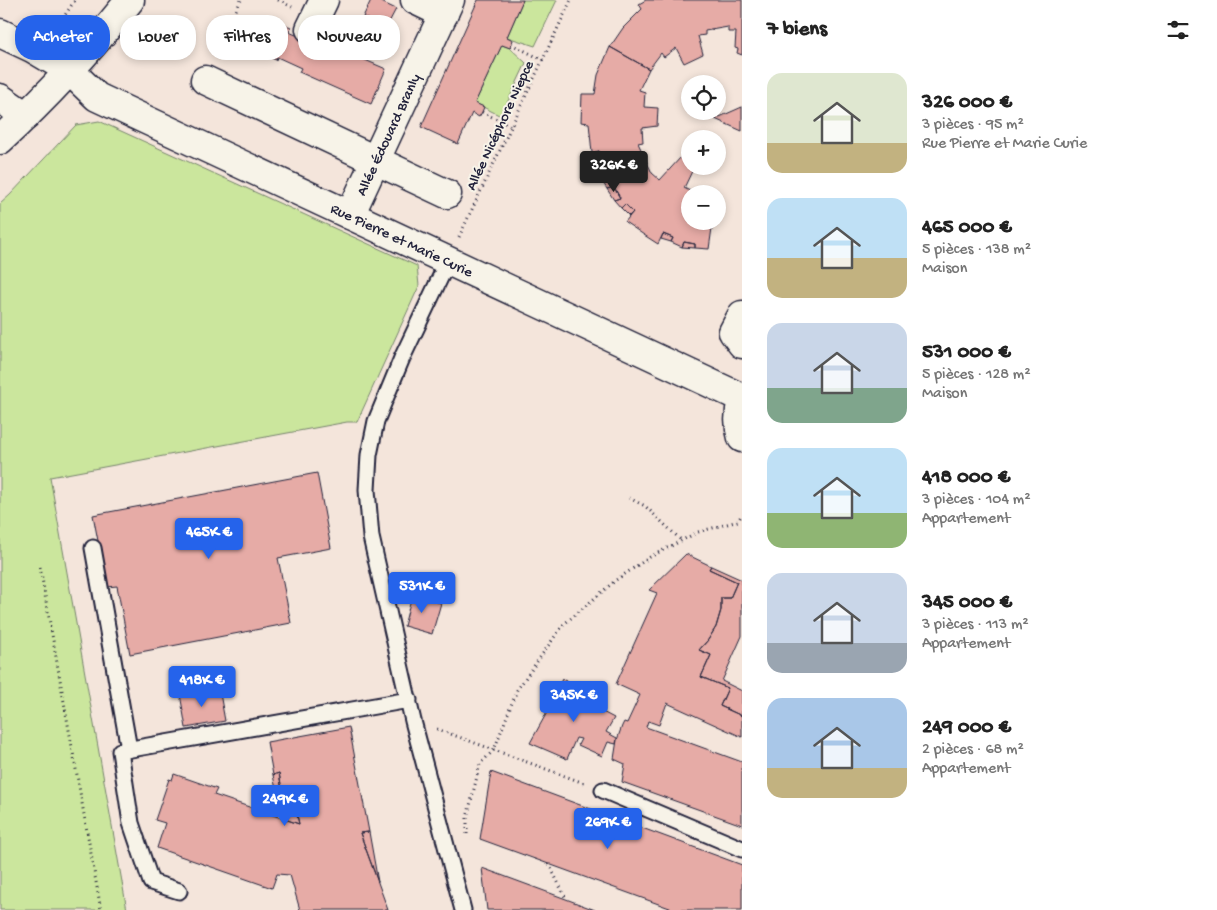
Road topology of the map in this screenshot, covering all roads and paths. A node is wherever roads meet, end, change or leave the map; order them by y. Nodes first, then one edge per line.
1 (75, 0) edge
2 (130, 0) edge
3 (241, 0) edge
4 (324, 0) edge
5 (415, 0) edge
6 (571, 0) edge
7 (447, 7) edge
8 (65, 15) edge
9 (317, 15) edge
10 (0, 33) edge
11 (511, 44) dead end
12 (542, 60) junction
13 (69, 70) junction
14 (205, 80) joint
15 (0, 98) edge
16 (482, 112) dead end
17 (26, 116) junction
18 (511, 126) junction
19 (0, 140) edge
20 (375, 160) junction
21 (447, 194) dead end
22 (350, 215) junction
23 (448, 261) junction
24 (742, 400) edge
25 (742, 438) edge
26 (629, 498) dead end
27 (742, 514) edge
28 (682, 541) junction
29 (93, 548) dead end
30 (40, 566) dead end
31 (409, 700) junction
32 (413, 721) junction
33 (129, 749) junction
34 (494, 750) junction
35 (602, 790) joint
36 (467, 818) dead end
37 (742, 849) edge
38 (549, 864) dead end
39 (179, 891) dead end
40 (566, 899) dead end
41 (101, 910) edge
42 (463, 910) edge

1 - 8 path
2 - 13 street
3 - 14 path
4 - 9 street
5 - 7 street
6 - 12 path, Allée Nicéphore Niepce
7 - 20 street, Allée Édouard Branly
10 - 13 street, Rue Pierre et Marie Curie
11 - 12 path
12 - 18 path, Allée Nicéphore Niepce
13 - 17 street
13 - 22 street, Rue Pierre et Marie Curie
14 - 20 street
15 - 17 street
16 - 18 path
17 - 19 street
18 - 23 path, Allée Nicéphore Niepce
20 - 21 street
20 - 22 street, Allée Édouard Branly
22 - 23 street, Rue Pierre et Marie Curie
23 - 24 street, Rue Pierre et Marie Curie
23 - 31 lane
24 - 25 street, Rue Pierre et Marie Curie
26 - 28 path
27 - 28 path
28 - 34 path
29 - 33 lane
30 - 41 path
31 - 32 lane
31 - 33 lane
32 - 34 path
32 - 42 lane
33 - 39 lane
34 - 35 path
34 - 36 path
35 - 37 lane
38 - 40 path

